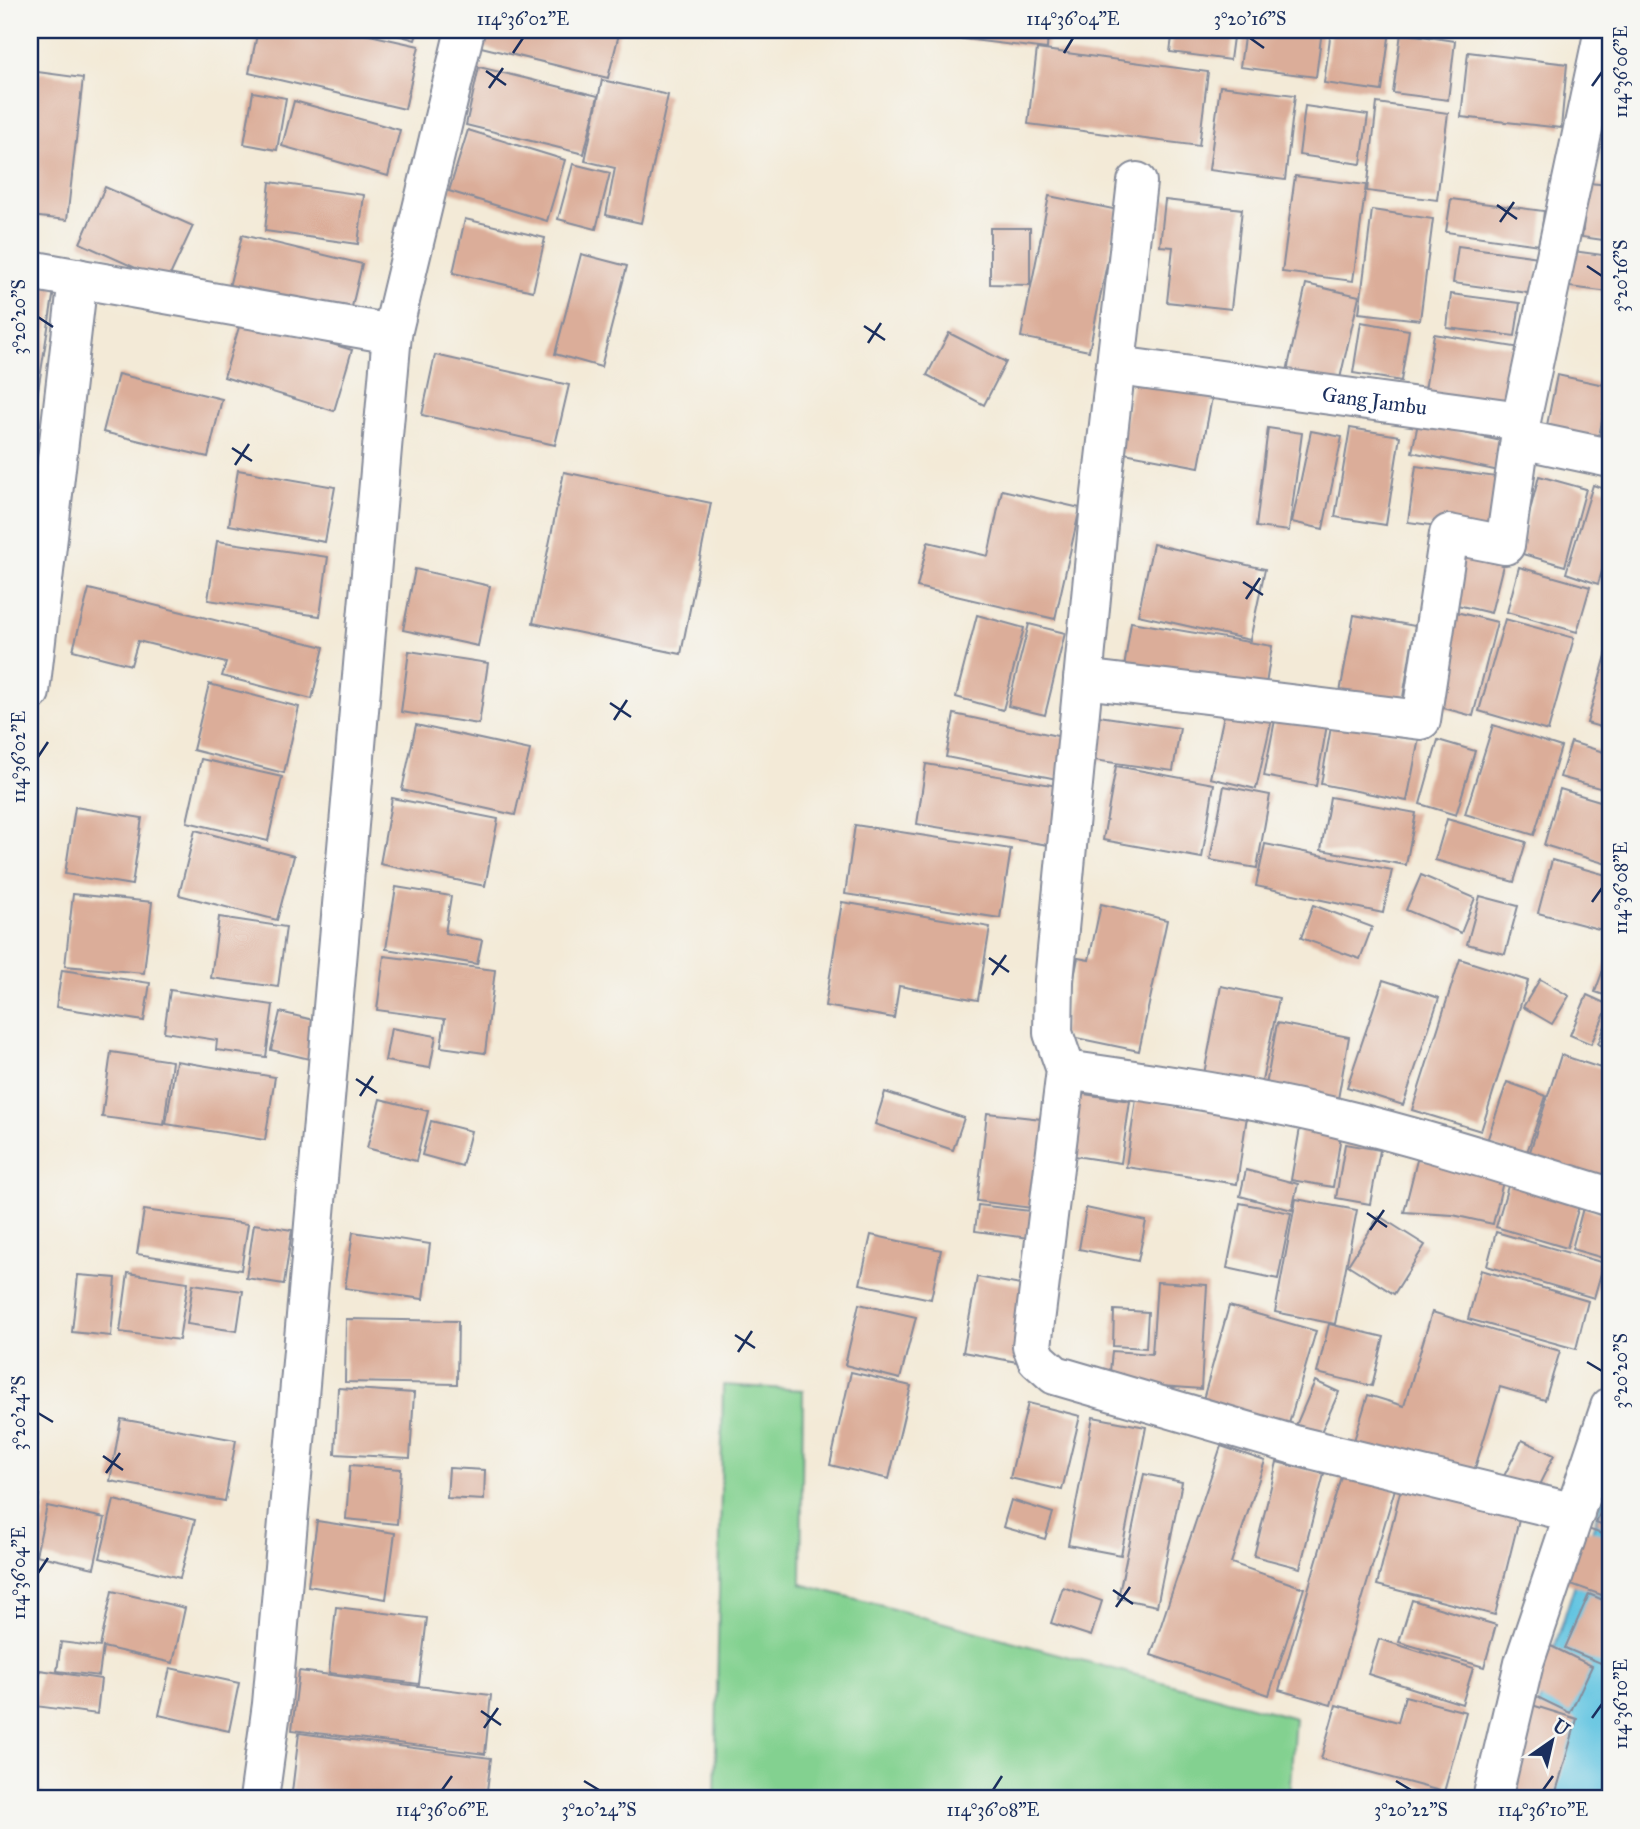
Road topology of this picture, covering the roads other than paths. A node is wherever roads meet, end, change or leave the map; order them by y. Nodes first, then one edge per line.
1 (465, 30) edge
2 (1604, 30) edge
3 (1137, 183) dead end
4 (30, 270) edge
5 (78, 278) junction
6 (392, 334) junction
7 (1118, 366) junction
8 (1520, 430) junction
9 (1610, 458) edge
10 (1083, 679) junction
11 (30, 692) edge
12 (1066, 1070) junction
13 (1610, 1197) edge
14 (1610, 1408) edge
15 (1575, 1513) junction
16 (259, 1799) edge
17 (1492, 1799) edge

1 - 6 street
2 - 8 street
3 - 7 street
4 - 5 street
5 - 6 street
5 - 11 street
6 - 16 street
7 - 8 street, Gang Jambu
7 - 10 street
8 - 9 street, Gang Jambu
8 - 10 street
10 - 12 street
12 - 13 street
12 - 15 street
14 - 15 street
15 - 17 street

